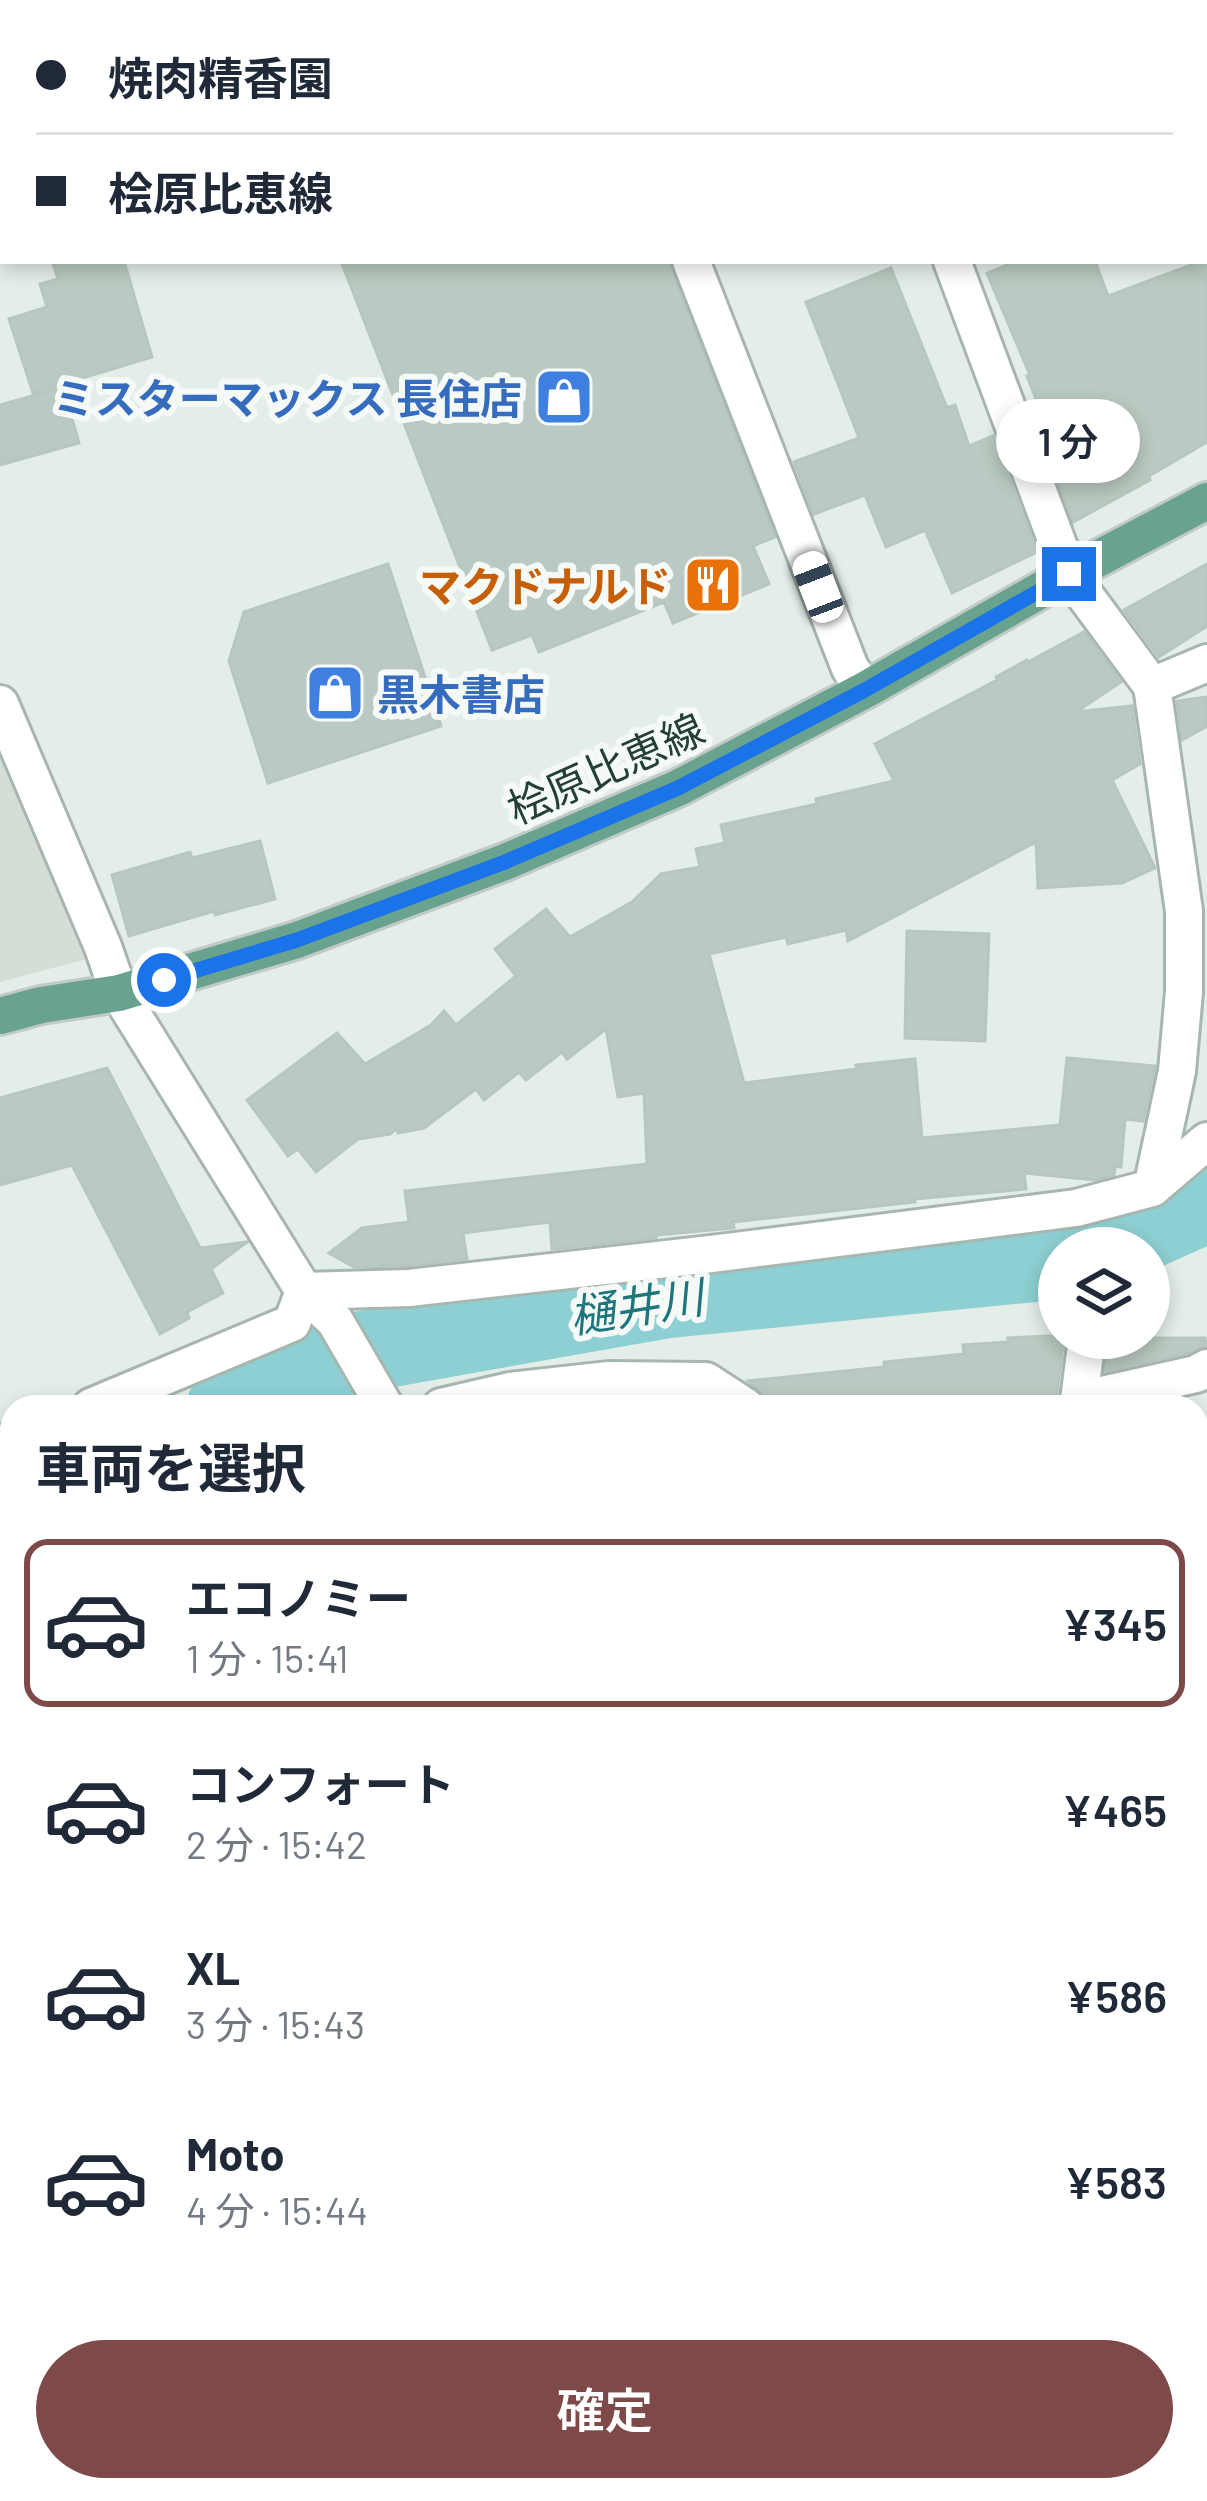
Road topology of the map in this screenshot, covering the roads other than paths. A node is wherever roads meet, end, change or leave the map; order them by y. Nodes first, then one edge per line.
1 (692, 264) edge
2 (953, 264) edge
3 (1207, 501) edge
4 (1069, 574) junction
5 (1207, 663) edge
6 (1152, 686) junction
7 (865, 690) junction
8 (0, 704) edge
9 (119, 993) junction
10 (0, 1016) edge
11 (1207, 1141) edge
12 (1152, 1188) junction
13 (304, 1291) junction
14 (1084, 1359) edge
15 (1207, 1369) edge
16 (120, 1395) edge
17 (378, 1395) edge
18 (493, 1395) edge
19 (728, 1395) edge
20 (1079, 1395) edge
21 (1113, 1395) edge

1 - 7 street
2 - 4 street
3 - 4 main road, 桧原比恵線
4 - 6 street
4 - 7 main road, 桧原比恵線
5 - 6 street
6 - 12 street
7 - 9 main road, 桧原比恵線
8 - 9 street
9 - 10 main road, 桧原比恵線
9 - 13 street
11 - 12 street
12 - 13 street
13 - 16 street
13 - 17 street
14 - 20 street
15 - 21 street
18 - 19 street

